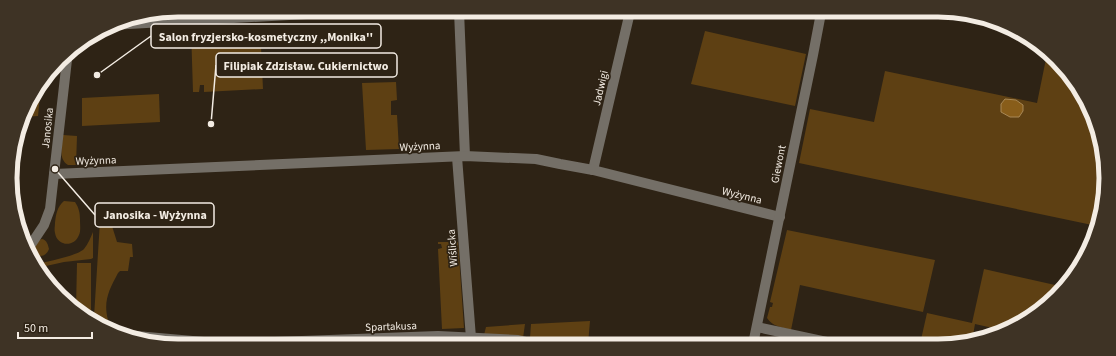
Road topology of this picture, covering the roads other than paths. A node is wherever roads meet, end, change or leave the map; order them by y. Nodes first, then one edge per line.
1 (253, 17) edge
2 (459, 17) edge
3 (629, 17) edge
4 (819, 17) edge
5 (131, 24) edge
6 (67, 62) edge
7 (461, 156) junction
8 (592, 170) junction
9 (54, 174) junction
10 (780, 216) junction
11 (31, 244) edge
12 (757, 327) junction
13 (149, 336) edge
14 (471, 338) junction
15 (175, 339) edge
16 (356, 339) edge
17 (494, 339) edge
18 (754, 339) edge
19 (813, 339) edge

1 - 5 street
2 - 7 street, Wiślicka
3 - 8 street, Jadwigi
4 - 10 street, Giewont
6 - 9 street, Janosika
7 - 8 street, Wyżynna
7 - 9 street, Wyżynna
7 - 14 street, Wiślicka
8 - 10 street, Wyżynna
9 - 11 street, Janosika
10 - 12 street, Giewont
12 - 18 street, Giewont
12 - 19 street
13 - 15 street
14 - 16 street, Spartakusa
14 - 17 street, Spartakusa

